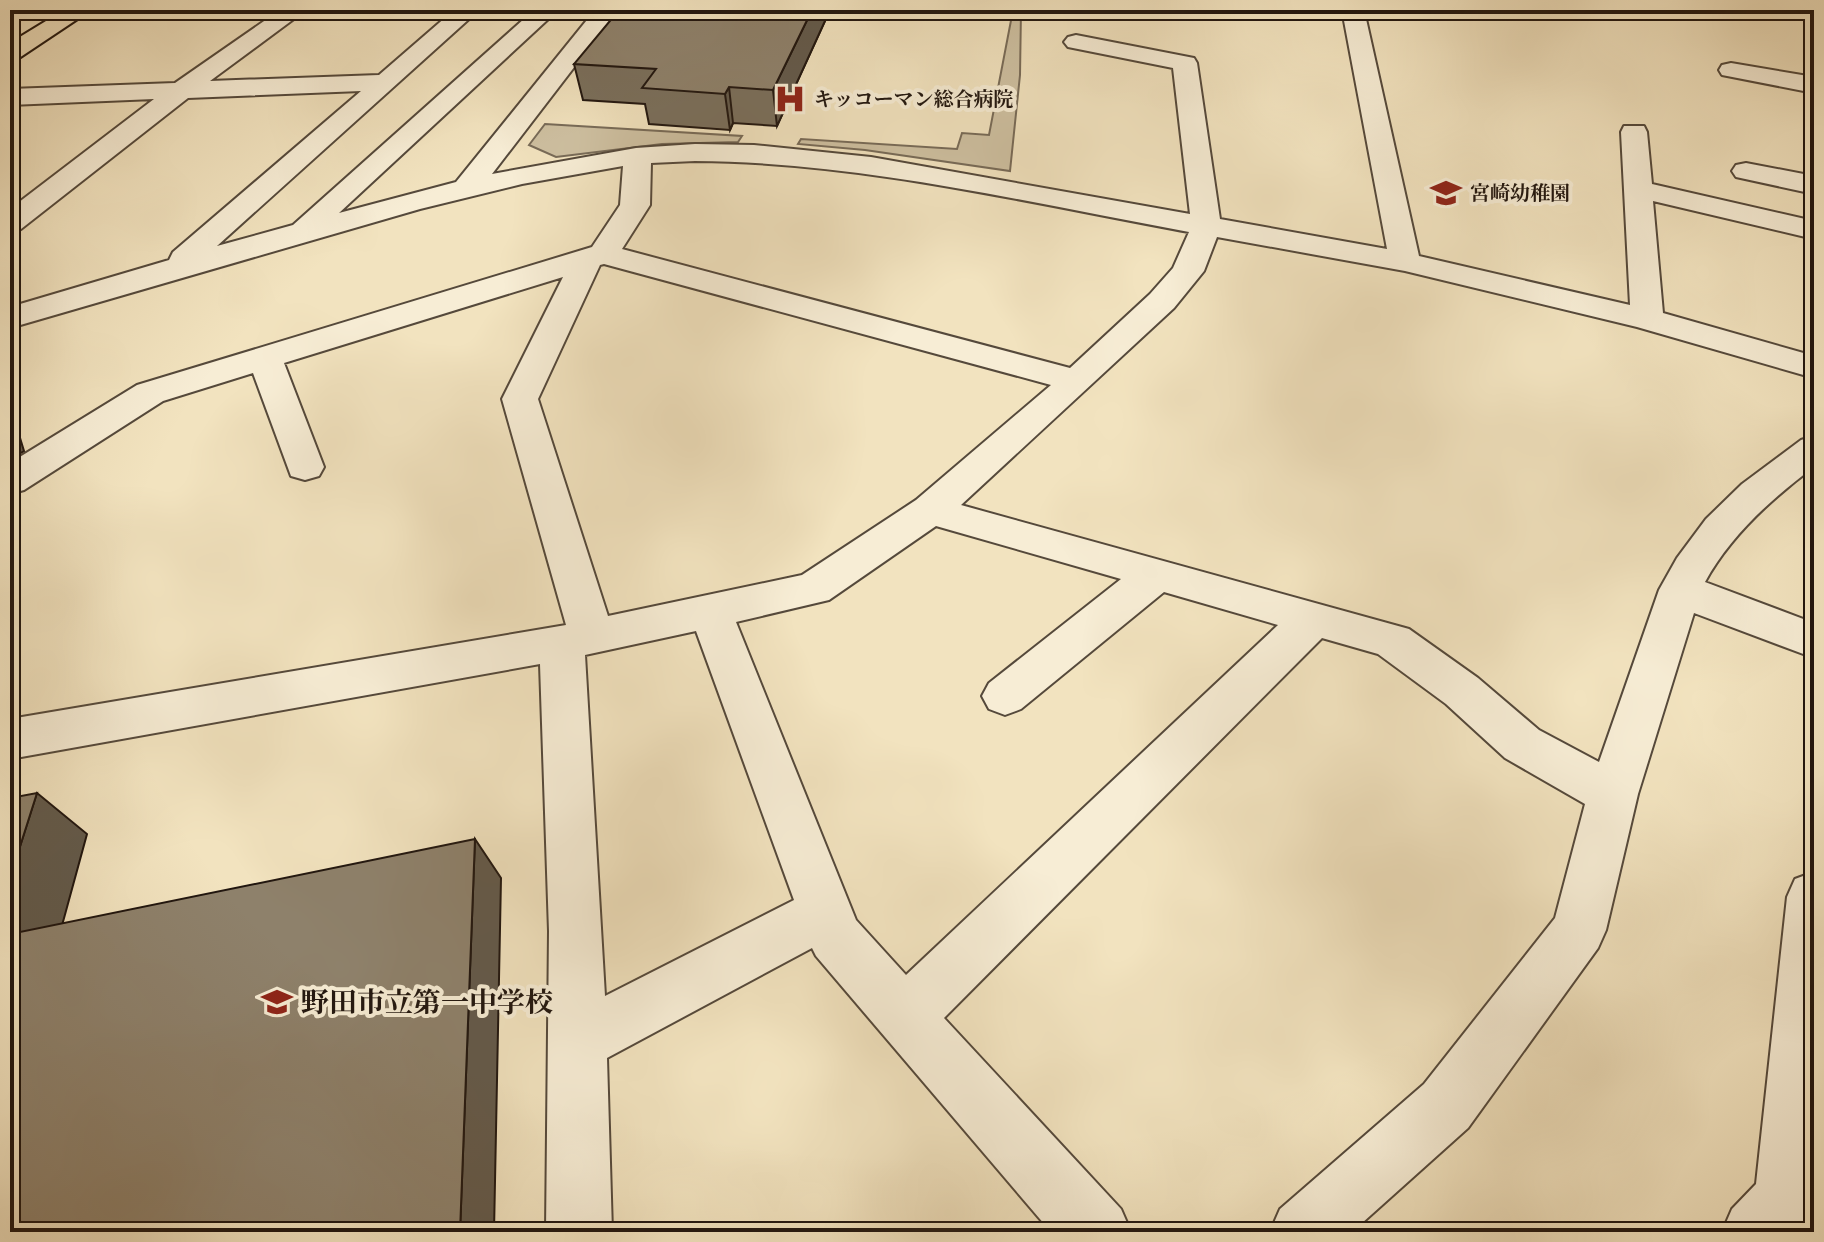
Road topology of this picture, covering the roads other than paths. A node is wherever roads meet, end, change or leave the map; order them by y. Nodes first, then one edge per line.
1 (80, 10) edge
2 (295, 10) edge
3 (468, 10) edge
4 (547, 10) edge
5 (607, 10) edge
6 (1353, 10) edge
7 (1076, 42) dead end
8 (10, 53) edge
9 (1731, 70) dead end
10 (386, 82) junction
11 (1814, 85) edge
12 (183, 89) junction
13 (10, 97) edge
14 (1634, 132) dead end
15 (637, 156) junction
16 (1746, 171) dead end
17 (1814, 185) edge
18 (467, 187) junction
19 (1638, 189) junction
20 (10, 223) edge
21 (1206, 226) junction
22 (1814, 230) edge
23 (300, 232) junction
24 (595, 257) junction
25 (1405, 262) junction
26 (177, 265) junction
27 (10, 318) edge
28 (1647, 319) junction
29 (265, 358) junction
30 (1814, 367) edge
31 (1077, 381) junction
32 (1814, 449) edge
33 (305, 467) dead end
34 (10, 481) edge
35 (930, 510) junction
36 (1157, 574) junction
37 (1680, 590) junction
38 (710, 611) junction
39 (1314, 618) junction
40 (577, 640) junction
41 (1814, 641) edge
42 (1005, 696) dead end
43 (10, 739) edge
44 (1613, 794) junction
45 (1814, 897) edge
46 (826, 912) junction
47 (905, 1016) junction
48 (577, 1042) junction
49 (1075, 1225) edge
50 (579, 1232) edge
51 (1303, 1232) edge
52 (1755, 1232) edge

1 - 8 main road
2 - 12 street
3 - 10 street
4 - 23 street
5 - 18 street
6 - 25 street
7 - 21 street
9 - 11 street
10 - 12 street
10 - 26 street
12 - 13 street
12 - 20 street
14 - 19 street
15 - 18 street
15 - 21 street
15 - 24 street
16 - 17 street
18 - 23 street
19 - 22 street
19 - 28 street
21 - 25 street
21 - 31 street
23 - 26 street
24 - 29 street
24 - 31 street
24 - 40 street
25 - 28 street
26 - 27 street
28 - 30 street
29 - 33 street
29 - 34 street
31 - 35 street
32 - 37 street
35 - 36 street
35 - 38 street
36 - 39 street
36 - 42 street
37 - 41 street
37 - 44 street
38 - 40 street
38 - 46 street
39 - 44 street
39 - 47 street
40 - 43 street
40 - 48 street
44 - 51 street
45 - 52 street
46 - 47 street
46 - 48 street
47 - 49 street
48 - 50 street

